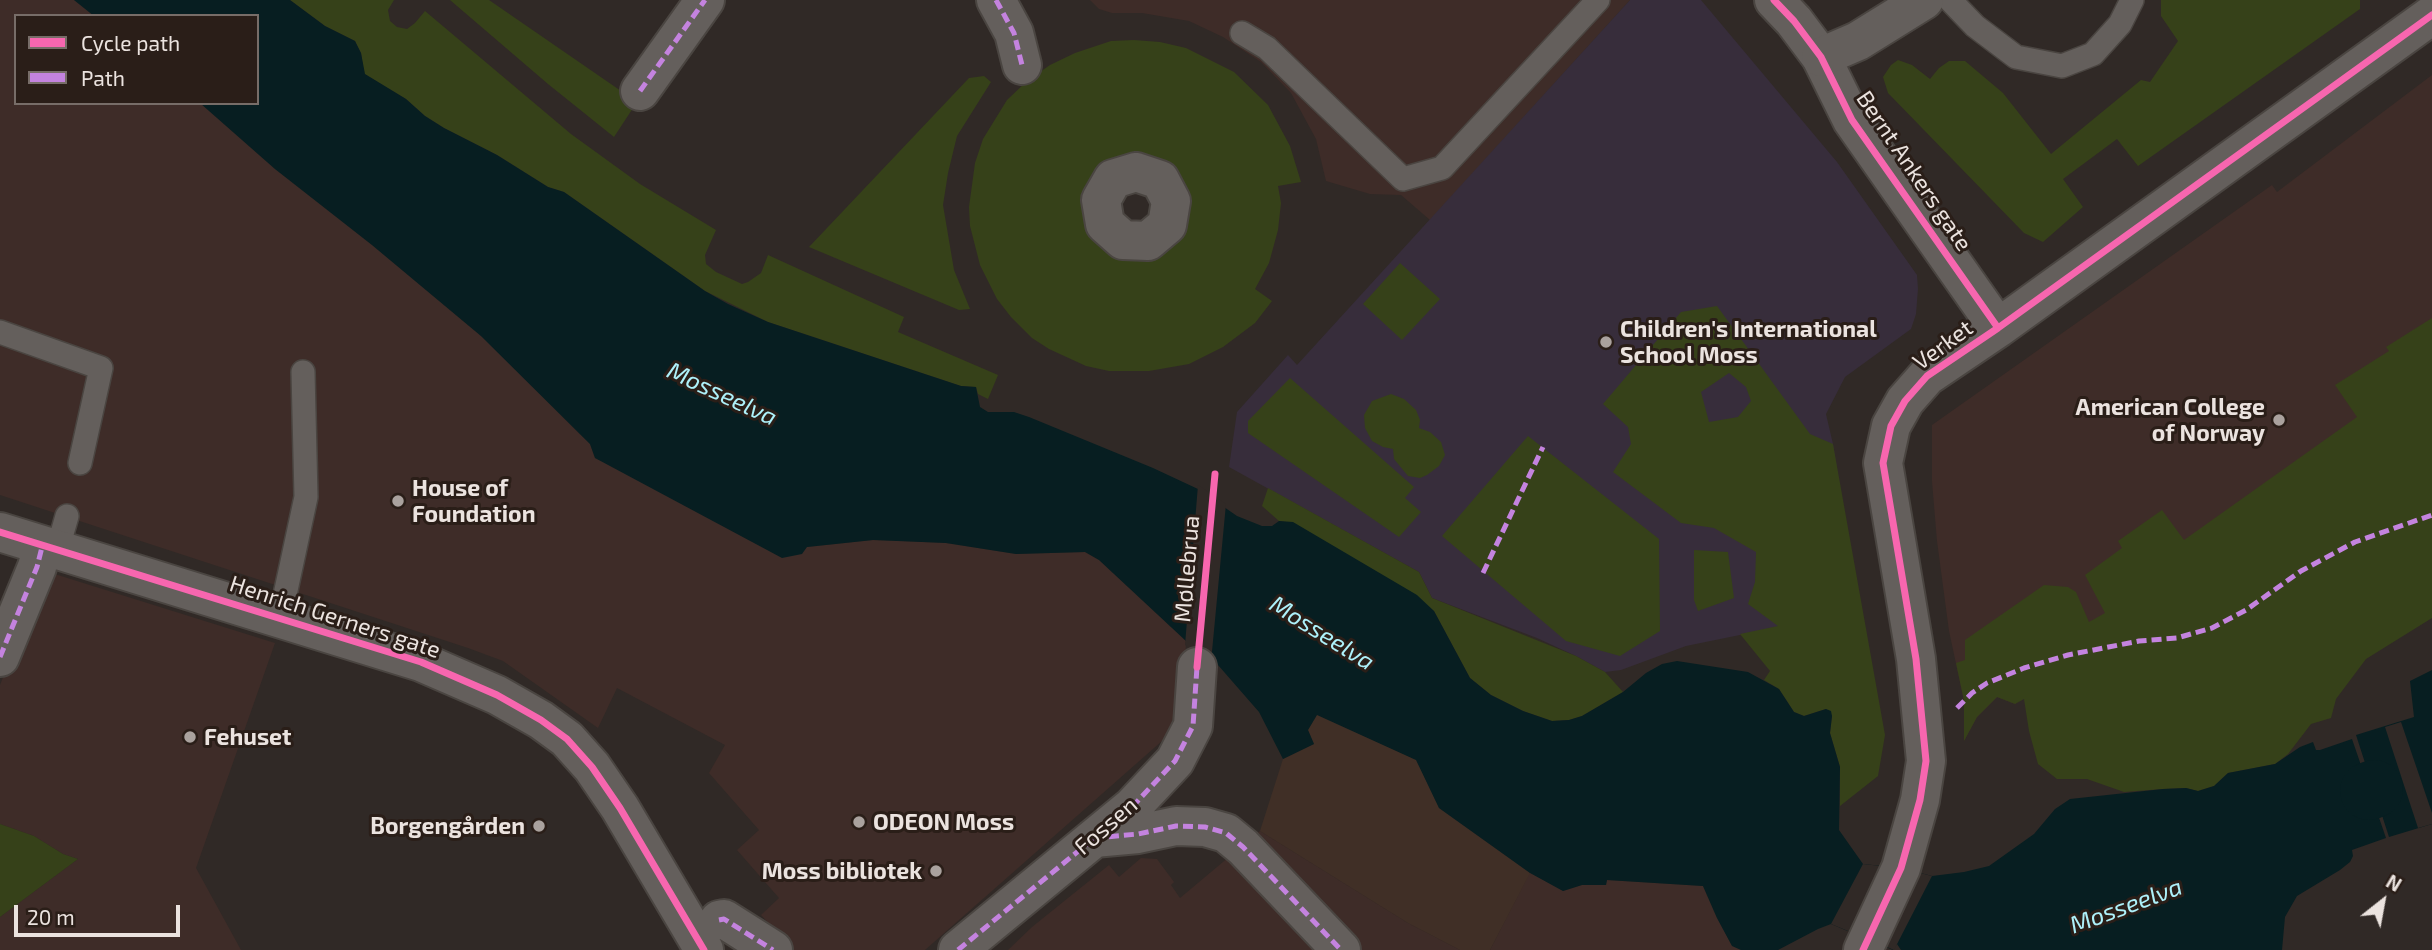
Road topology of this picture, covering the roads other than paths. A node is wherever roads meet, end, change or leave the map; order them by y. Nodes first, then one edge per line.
1 (705, 0) edge
2 (996, 0) edge
3 (1598, 0) edge
4 (1774, 0) edge
5 (1924, 0) edge
6 (1950, 0) edge
7 (2132, 0) edge
8 (2431, 19) edge
9 (1242, 33) dead end
10 (1821, 57) junction
11 (1022, 65) dead end
12 (639, 91) dead end
13 (1998, 328) junction
14 (0, 332) edge
15 (303, 372) dead end
16 (80, 463) dead end
17 (0, 532) edge
18 (55, 538) junction
19 (280, 618) junction
20 (0, 657) edge
21 (1197, 667) dead end
22 (1094, 838) junction
23 (712, 935) edge
24 (1865, 944) edge
25 (774, 950) edge
26 (958, 950) edge
27 (1340, 950) edge

1 - 12 street
2 - 11 street
3 - 9 lane
4 - 10 street, Bernt Ankers gate
5 - 10 street
6 - 7 lane
8 - 13 street, Verket
10 - 13 street, Bernt Ankers gate
13 - 24 street, Verket
14 - 16 lane
15 - 19 lane
17 - 18 street, Henrich Gerners gate
18 - 19 street, Henrich Gerners gate
18 - 20 street
19 - 23 street, Henrich Gerners gate
21 - 22 street, Fossen
22 - 26 street, Fossen
22 - 27 street
23 - 25 street

